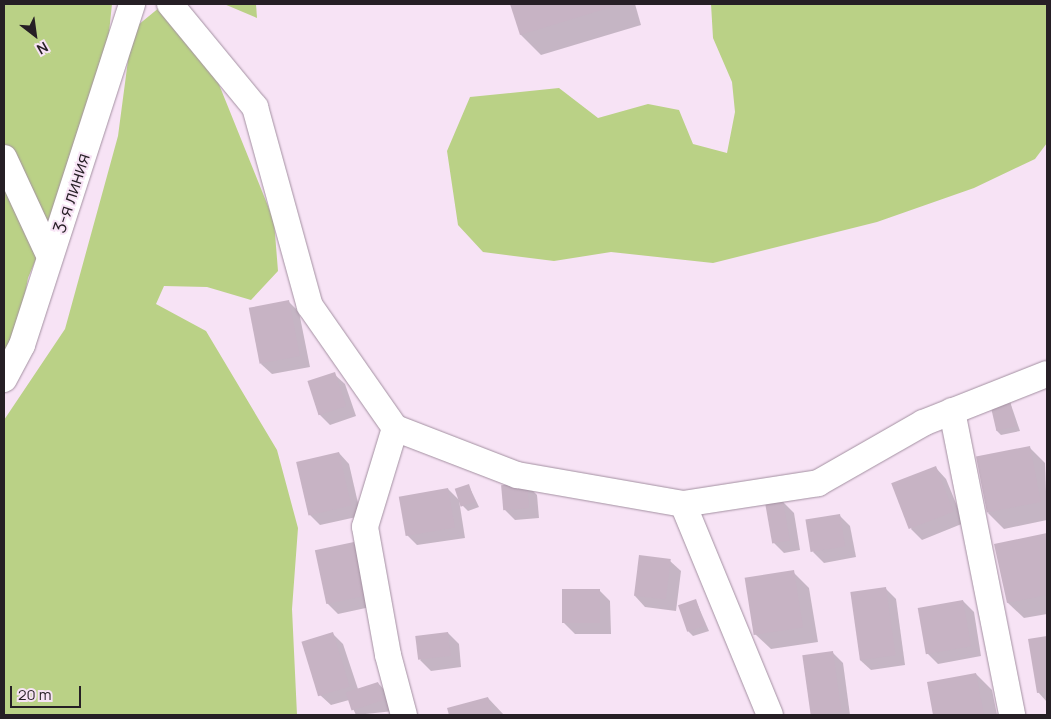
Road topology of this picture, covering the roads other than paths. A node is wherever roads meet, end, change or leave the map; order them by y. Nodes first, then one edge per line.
1 (132, 4) edge
2 (170, 4) edge
3 (4, 158) edge
4 (50, 258) junction
5 (1047, 374) edge
6 (4, 379) edge
7 (952, 411) junction
8 (395, 428) junction
9 (683, 504) junction
10 (404, 715) edge
11 (770, 715) edge
12 (1012, 715) edge

1 - 4 street, 3-я линия
2 - 8 street
3 - 4 street
4 - 6 street, 3-я линия
5 - 7 street
7 - 9 street
7 - 12 street
8 - 9 street
8 - 10 street
9 - 11 street

